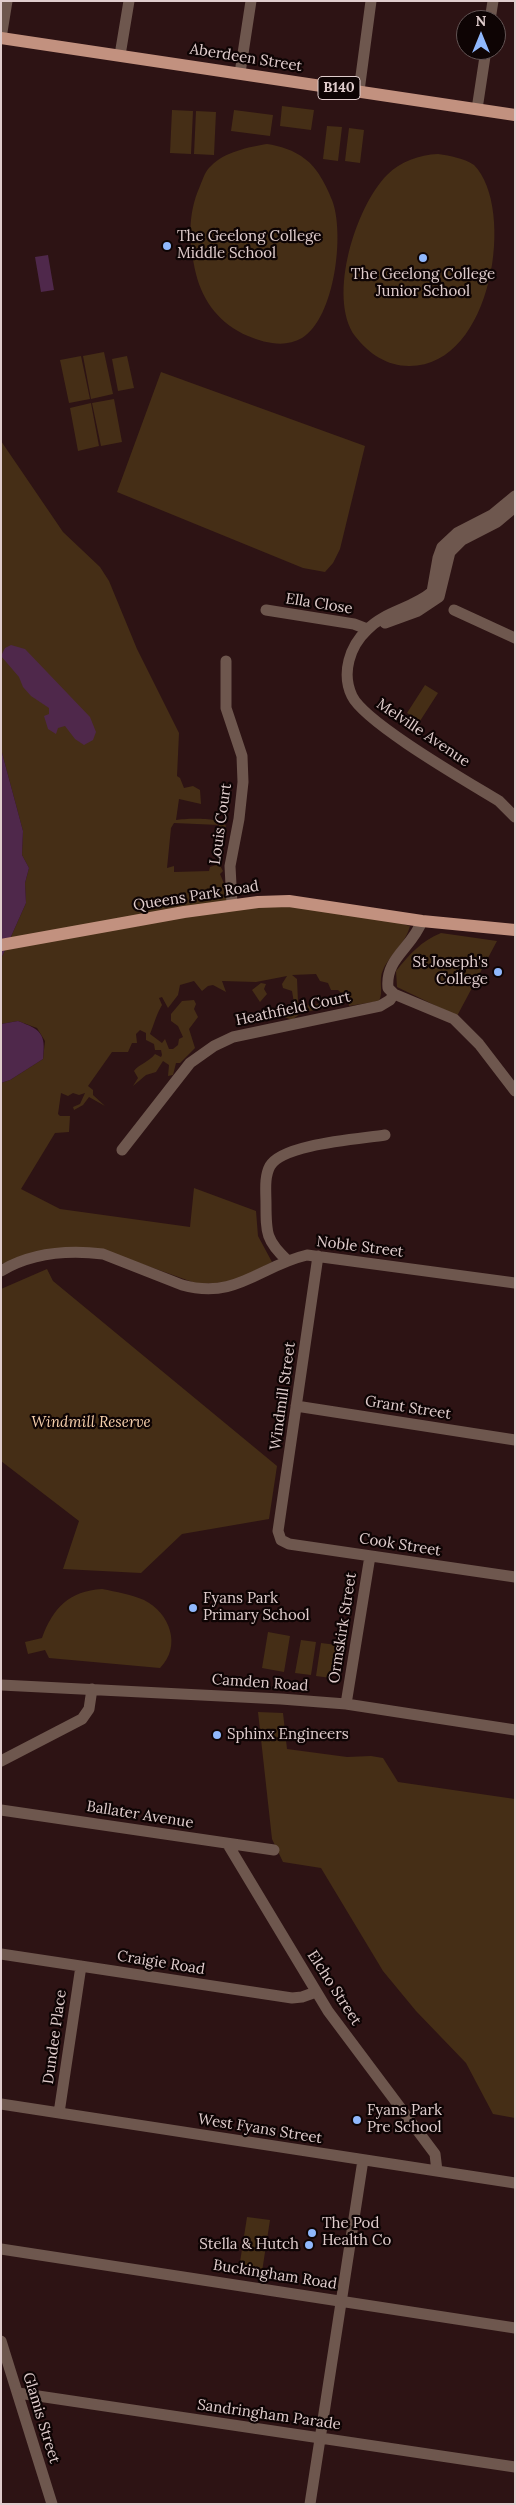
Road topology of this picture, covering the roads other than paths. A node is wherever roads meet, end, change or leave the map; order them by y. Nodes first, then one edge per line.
1 (7, 1) edge
2 (129, 1) edge
3 (250, 1) edge
4 (372, 1) edge
5 (1, 38) edge
6 (120, 55) junction
7 (484, 60) edge
8 (240, 73) junction
9 (358, 91) junction
10 (477, 109) junction
11 (515, 115) edge
12 (515, 496) edge
13 (515, 507) edge
14 (435, 595) junction
15 (266, 610) dead end
16 (454, 610) dead end
17 (367, 629) junction
18 (515, 638) edge
19 (226, 661) dead end
20 (515, 816) edge
21 (232, 904) junction
22 (422, 921) junction
23 (515, 930) edge
24 (1, 945) edge
25 (394, 994) junction
26 (515, 1091) edge
27 (385, 1135) dead end
28 (122, 1150) dead end
29 (318, 1256) junction
30 (288, 1261) junction
31 (1, 1271) edge
32 (515, 1283) edge
33 (296, 1406) junction
34 (515, 1440) edge
35 (281, 1540) joint
36 (370, 1556) junction
37 (515, 1577) edge
38 (1, 1685) edge
39 (92, 1689) junction
40 (346, 1704) junction
41 (515, 1730) edge
42 (1, 1761) edge
43 (1, 1810) edge
44 (227, 1843) junction
45 (274, 1850) dead end
46 (1, 1954) edge
47 (81, 1966) junction
48 (316, 1992) junction
49 (1, 2104) edge
50 (59, 2113) junction
51 (363, 2160) junction
52 (431, 2170) junction
53 (515, 2183) edge
54 (1, 2249) edge
55 (341, 2301) junction
56 (515, 2328) edge
57 (1, 2342) edge
58 (18, 2393) junction
59 (320, 2437) junction
60 (515, 2467) edge
61 (52, 2504) edge
62 (310, 2504) edge

1 - 5 street
2 - 6 street
3 - 8 street
4 - 9 street
5 - 6 main road, Aberdeen Street / B140
6 - 8 main road, Aberdeen Street / B140
7 - 10 street
8 - 9 main road, Aberdeen Street / B140
9 - 10 main road, Aberdeen Street / B140
10 - 11 main road, Aberdeen Street / B140
12 - 14 street
13 - 14 street
14 - 17 street
15 - 17 street, Ella Close
16 - 18 street
17 - 20 street, Melville Avenue
19 - 21 street, Louis Court
21 - 22 main road, Queens Park Road
21 - 24 main road, Queens Park Road
22 - 23 main road, Queens Park Road
22 - 25 street
25 - 26 street
25 - 28 street, Heathfield Court
27 - 30 street
29 - 30 street, Noble Street
29 - 32 street, Noble Street
29 - 33 street, Windmill Street
30 - 31 street, Noble Street
33 - 34 street, Grant Street
33 - 35 street, Windmill Street
35 - 36 street, Cook Street
36 - 37 street, Cook Street
36 - 40 street, Ormskirk Street
38 - 39 street, Camden Road
39 - 40 street, Camden Road
39 - 42 street
40 - 41 street, Camden Road
43 - 44 street, Ballater Avenue
44 - 45 street, Ballater Avenue
44 - 48 street, Elcho Street
46 - 47 street, Craigie Road
47 - 48 street, Craigie Road
47 - 50 street, Dundee Place
48 - 52 street, Elcho Street
49 - 50 street, West Fyans Street
50 - 51 street, West Fyans Street
51 - 52 street, West Fyans Street
51 - 55 street
52 - 53 street, West Fyans Street
54 - 55 street, Buckingham Road
55 - 56 street, Buckingham Road
55 - 59 street
57 - 58 street, Glamis Street
58 - 59 street, Sandringham Parade
58 - 61 street, Glamis Street
59 - 60 street, Sandringham Parade
59 - 62 street

